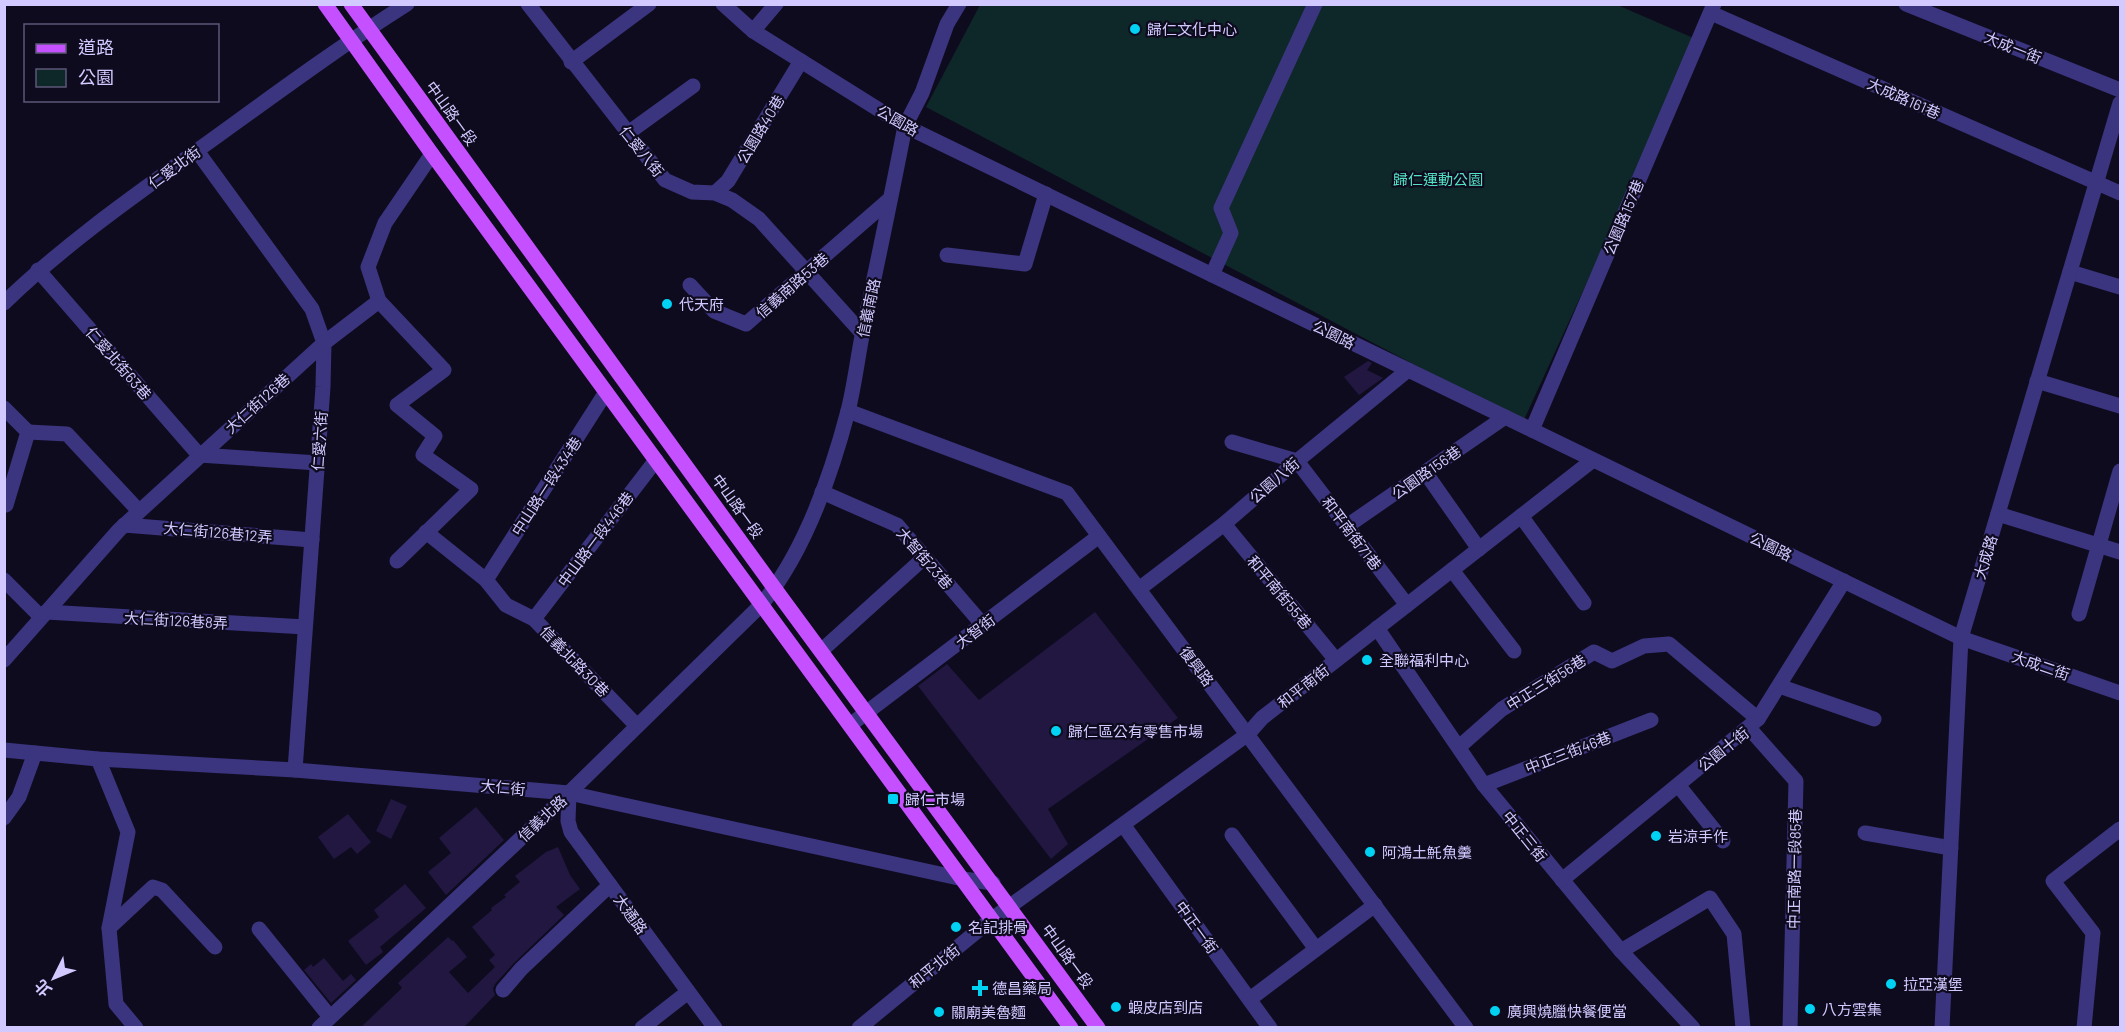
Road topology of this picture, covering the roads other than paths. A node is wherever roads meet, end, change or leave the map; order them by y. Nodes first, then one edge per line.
1 (325, 4) edge
2 (351, 4) edge
3 (407, 4) edge
4 (528, 4) edge
5 (649, 4) edge
6 (723, 4) edge
7 (776, 4) edge
8 (958, 4) edge
9 (1315, 4) edge
10 (1906, 4) edge
11 (1712, 9) edge
12 (368, 29) junction
13 (753, 31) junction
14 (351, 40) junction
15 (801, 61) junction
16 (571, 62) junction
17 (693, 86) dead end
18 (2121, 90) edge
19 (2121, 103) edge
20 (905, 126) junction
21 (628, 133) junction
22 (197, 151) junction
23 (432, 154) junction
24 (2097, 183) junction
25 (2121, 192) edge
26 (715, 193) junction
27 (1046, 194) junction
28 (890, 199) junction
29 (947, 255) dead end
30 (38, 270) junction
31 (807, 272) junction
32 (2070, 272) junction
33 (1212, 275) junction
34 (690, 285) dead end
35 (2121, 288) edge
36 (379, 301) junction
37 (4, 303) edge
38 (862, 333) junction
39 (324, 343) junction
40 (1408, 370) junction
41 (2037, 381) junction
42 (606, 392) junction
43 (2121, 406) edge
44 (4, 408) edge
45 (848, 411) junction
46 (1505, 417) junction
47 (1532, 430) junction
48 (28, 432) junction
49 (1232, 442) dead end
50 (199, 455) junction
51 (656, 460) junction
52 (1593, 460) junction
53 (1297, 461) junction
54 (318, 463) junction
55 (2121, 471) edge
56 (1425, 472) junction
57 (822, 492) junction
58 (6, 505) edge
59 (139, 511) junction
60 (1998, 514) junction
61 (1521, 516) junction
62 (1224, 524) junction
63 (124, 525) junction
64 (1347, 526) junction
65 (426, 532) junction
66 (1099, 536) junction
67 (312, 540) junction
68 (2099, 545) junction
69 (1479, 549) junction
70 (2121, 552) edge
71 (925, 557) junction
72 (397, 561) dead end
73 (1452, 570) junction
74 (4, 580) edge
75 (486, 580) junction
76 (1844, 581) junction
77 (775, 589) junction
78 (1139, 589) junction
79 (1584, 603) dead end
80 (762, 605) junction
81 (1407, 605) junction
82 (2079, 614) dead end
83 (44, 615) junction
84 (534, 619) junction
85 (983, 625) junction
86 (305, 627) junction
87 (1377, 628) junction
88 (1961, 638) junction
89 (821, 651) junction
90 (1514, 651) dead end
91 (4, 660) edge
92 (1336, 660) junction
93 (1779, 686) junction
94 (2121, 693) edge
95 (867, 712) junction
96 (1874, 718) dead end
97 (1652, 720) dead end
98 (1754, 723) junction
99 (850, 725) junction
100 (638, 726) junction
101 (1248, 734) junction
102 (1459, 747) junction
103 (4, 750) edge
104 (35, 753) junction
105 (98, 759) junction
106 (295, 770) junction
107 (1484, 785) junction
108 (1678, 785) junction
109 (568, 793) junction
110 (4, 818) edge
111 (1124, 826) junction
112 (2121, 829) edge
113 (1865, 832) dead end
114 (1232, 835) dead end
115 (1723, 841) dead end
116 (1951, 848) junction
117 (963, 879) junction
118 (1562, 880) junction
119 (993, 884) junction
120 (610, 885) junction
121 (1375, 905) junction
122 (1010, 906) junction
123 (992, 919) junction
124 (109, 928) junction
125 (259, 929) dead end
126 (215, 946) dead end
127 (1316, 949) junction
128 (1621, 951) junction
129 (503, 990) dead end
130 (688, 992) junction
131 (1250, 999) junction
132 (324, 1022) edge
133 (862, 1027) edge
134 (136, 1028) edge
135 (642, 1028) edge
136 (715, 1028) edge
137 (1071, 1028) edge
138 (1098, 1028) edge
139 (1270, 1028) edge
140 (1466, 1028) edge
141 (1693, 1028) edge
142 (1743, 1028) edge
143 (1790, 1028) edge
144 (1942, 1028) edge
145 (2085, 1028) edge

1 - 14 main road
2 - 12 main road, 中山路一段
3 - 12 street, 仁愛北街
4 - 16 street, 仁愛八街
5 - 16 street
6 - 13 street, 公園路
7 - 13 street
8 - 20 street, 信義南路
9 - 33 street
10 - 18 street, 大成一街
11 - 24 street, 大成路161巷
11 - 47 street, 公園路157巷
12 - 14 street, 仁愛北街
12 - 77 main road, 中山路一段
13 - 15 street, 公園路
14 - 22 street, 仁愛北街
14 - 23 main road
15 - 20 street, 公園路
15 - 26 street, 公園路40巷
16 - 21 street, 仁愛八街
17 - 21 street
19 - 24 street, 大成路
20 - 27 street, 公園路
20 - 28 street, 信義南路
21 - 26 street, 仁愛八街
22 - 30 street, 仁愛北街
22 - 39 street, 仁愛六街
23 - 36 street
23 - 42 main road
24 - 25 street, 大成路161巷
24 - 32 street, 大成路
26 - 31 street, 仁愛八街
27 - 29 street
27 - 33 street, 公園路
28 - 31 street, 信義南路53巷
28 - 38 street, 信義南路
30 - 37 street, 仁愛北街
30 - 50 street, 仁愛北街63巷
31 - 34 street, 信義南路53巷
31 - 38 street, 仁愛八街
32 - 35 street
32 - 41 street, 大成路
33 - 40 street, 公園路
36 - 39 street, 大仁街126巷
36 - 65 street
38 - 45 street, 信義南路
39 - 50 street, 大仁街126巷
39 - 54 street, 仁愛六街
40 - 46 street, 公園路
40 - 53 street, 公園八街
41 - 43 street
41 - 60 street, 大成路
42 - 51 main road
42 - 75 street, 中山路一段434巷
44 - 48 street
45 - 57 street, 信義南路
45 - 66 street, 復興路
46 - 47 street, 公園路
46 - 56 street, 公園路156巷
47 - 52 street, 公園路
48 - 58 street
48 - 59 street
49 - 53 street
50 - 54 street
50 - 59 street, 大仁街126巷
51 - 80 main road
51 - 84 street, 中山路一段446巷
52 - 61 street, 和平南街
52 - 76 street, 公園路
53 - 62 street, 公園八街
53 - 64 street, 和平南街71巷
54 - 67 street, 仁愛六街
55 - 68 street
56 - 64 street, 公園路156巷
56 - 69 street
57 - 71 street, 大智街23巷
57 - 77 street, 信義南路
59 - 63 street, 大仁街126巷
60 - 68 street
60 - 88 street, 大成路
61 - 69 street, 和平南街
61 - 79 street
62 - 78 street, 公園八街
62 - 92 street, 和平南街55巷
63 - 67 street, 大仁街126巷12弄
63 - 83 street, 大仁街126巷
64 - 81 street, 和平南街71巷
65 - 72 street
65 - 75 street, 信義北路30巷
66 - 78 street, 復興路
66 - 85 street, 大智街
67 - 86 street, 仁愛六街
68 - 70 street
68 - 82 street
69 - 73 street, 和平南街
71 - 85 street, 大智街23巷
71 - 89 street
73 - 81 street, 和平南街
73 - 90 street
74 - 83 street
75 - 84 street, 信義北路30巷
76 - 88 street, 公園路
76 - 93 street, 公園十街
77 - 80 street, 信義南路
77 - 89 main road, 中山路一段
78 - 101 street, 復興路
80 - 99 main road
80 - 100 street, 信義北路
81 - 87 street, 和平南街
83 - 86 street, 大仁街126巷8弄
83 - 91 street, 大仁街126巷
84 - 100 street, 信義北路30巷
85 - 95 street, 大智街
86 - 106 street, 仁愛六街
87 - 92 street, 和平南街
87 - 102 street, 中正三街
88 - 94 street, 大成二街
88 - 116 street, 大成路
89 - 95 main road, 中山路一段
92 - 101 street, 和平南街
93 - 96 street
93 - 98 street, 公園十街
95 - 99 street, 大智街
95 - 119 main road, 中山路一段
97 - 107 street, 中正三街46巷
98 - 102 street, 中正三街56巷
98 - 108 street, 公園十街
98 - 143 street, 中正南路一段85巷
99 - 117 main road
100 - 109 street, 信義北路
101 - 111 street, 和平南街
101 - 121 street, 復興路
102 - 107 street, 中正三街
103 - 104 street, 大仁街
104 - 105 street, 大仁街
104 - 110 street
105 - 106 street, 大仁街
105 - 124 street
106 - 109 street, 大仁街
107 - 118 street, 中正三街
108 - 115 street
108 - 118 street, 公園十街
109 - 117 street, 大仁街
109 - 120 street, 大通路
109 - 132 street, 信義北路
111 - 122 street, 和平南街
111 - 131 street, 中正一街
112 - 145 street
113 - 116 street
114 - 127 street
116 - 144 street, 大成路
117 - 119 street, 大仁街
117 - 123 main road
118 - 128 street, 中正三街
119 - 122 main road, 中山路一段
120 - 129 street
120 - 130 street, 大通路
121 - 127 street
121 - 140 street, 復興路
122 - 123 street, 和平北街
122 - 138 main road, 中山路一段
123 - 133 street, 和平北街
123 - 137 main road
124 - 126 street
124 - 134 street
125 - 132 street
127 - 131 street
128 - 141 street, 中正三街
128 - 142 street
130 - 135 street
130 - 136 street, 大通路
131 - 139 street, 中正一街

